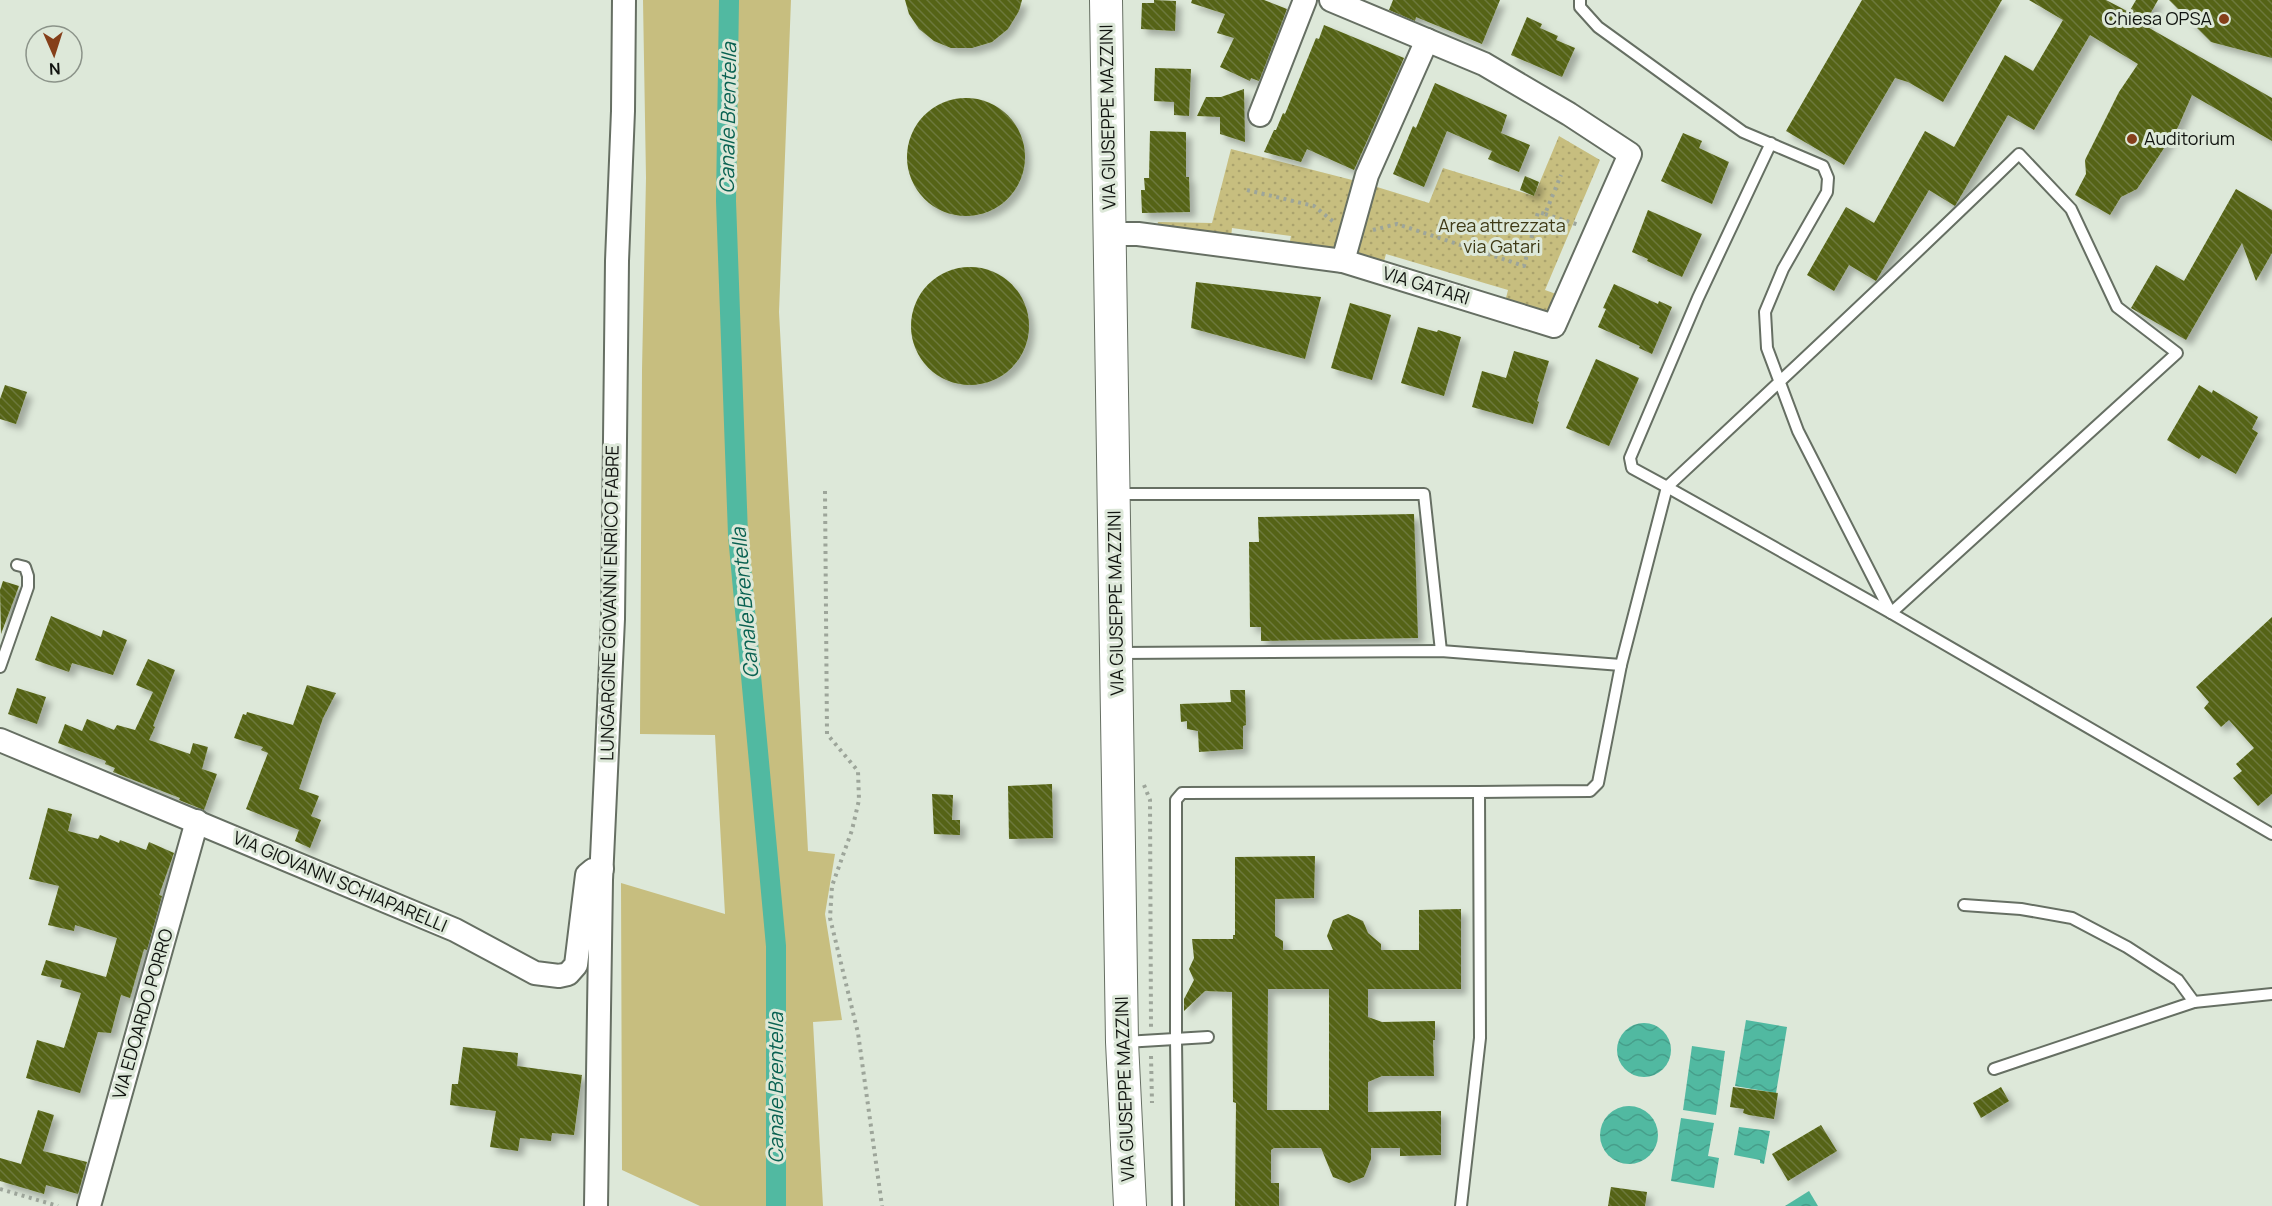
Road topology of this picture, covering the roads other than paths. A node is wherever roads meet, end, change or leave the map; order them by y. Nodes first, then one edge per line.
1 (624, 0) edge
2 (1106, 0) edge
3 (1305, 0) edge
4 (1331, 0) edge
5 (1580, 0) edge
6 (1427, 40) junction
7 (1260, 115) dead end
8 (1771, 143) junction
9 (1110, 234) junction
10 (1347, 248) junction
11 (1780, 382) junction
12 (1667, 487) junction
13 (1114, 494) junction
14 (17, 565) dead end
15 (1892, 613) junction
16 (1441, 651) junction
17 (1117, 653) junction
18 (1621, 665) junction
19 (0, 667) edge
20 (0, 740) edge
21 (1479, 792) junction
22 (197, 821) junction
23 (2272, 834) edge
24 (602, 869) junction
25 (1964, 904) dead end
26 (2272, 994) edge
27 (2194, 1002) junction
28 (1208, 1037) dead end
29 (1176, 1040) junction
30 (1122, 1042) junction
31 (1994, 1069) dead end
32 (89, 1206) edge
33 (596, 1206) edge
34 (1130, 1206) edge
35 (1178, 1206) edge
36 (1461, 1206) edge

1 - 24 street, LUNGARGINE GIOVANNI ENRICO FABRE
2 - 9 main road, VIA GIUSEPPE MAZZINI
3 - 7 street
4 - 6 street
5 - 8 lane
6 - 10 street
6 - 10 street, VIA GATARI
8 - 11 lane
8 - 12 lane
9 - 10 street, VIA GATARI
9 - 13 main road, VIA GIUSEPPE MAZZINI
11 - 12 lane
11 - 15 lane
11 - 15 lane
12 - 15 lane
12 - 18 lane
13 - 16 lane
13 - 17 main road, VIA GIUSEPPE MAZZINI
14 - 19 lane
15 - 23 lane
16 - 17 lane
16 - 18 lane
17 - 30 main road, VIA GIUSEPPE MAZZINI
18 - 21 lane
20 - 22 street, VIA GIOVANNI SCHIAPARELLI
21 - 29 lane
21 - 36 lane
22 - 24 street, VIA GIOVANNI SCHIAPARELLI
22 - 32 street, VIA EDOARDO PORRO
24 - 33 street, LUNGARGINE GIOVANNI ENRICO FABRE
25 - 27 lane
26 - 27 lane
27 - 31 lane
28 - 29 lane
29 - 30 lane
29 - 35 lane
30 - 34 main road, VIA GIUSEPPE MAZZINI

